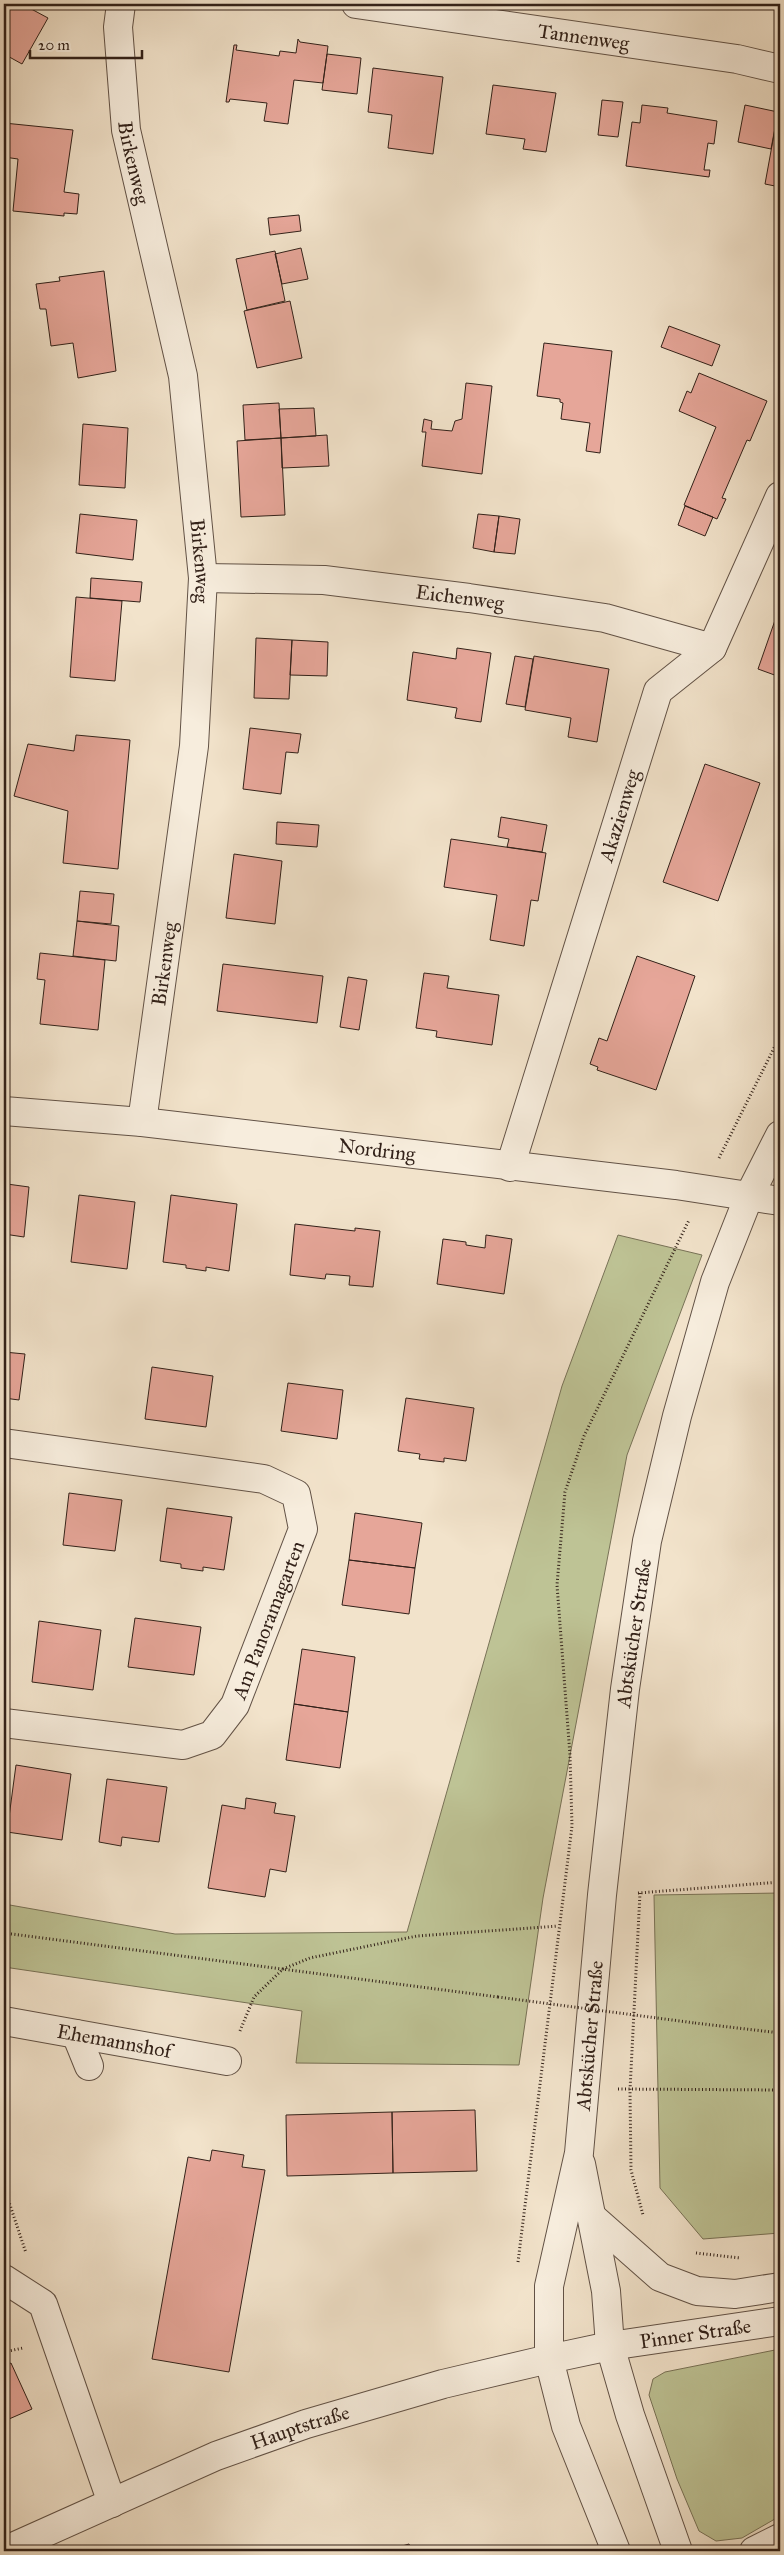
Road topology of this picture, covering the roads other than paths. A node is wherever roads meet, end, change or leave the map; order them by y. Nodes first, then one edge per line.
1 (121, 4) edge
2 (356, 4) edge
3 (780, 69) edge
4 (780, 496) edge
5 (203, 578) junction
6 (712, 648) junction
7 (4, 1111) edge
8 (142, 1122) junction
9 (780, 1135) edge
10 (510, 1167) junction
11 (749, 1196) junction
12 (780, 1201) edge
13 (4, 1443) edge
14 (4, 1723) edge
15 (4, 2021) edge
16 (76, 2034) junction
17 (227, 2062) road end
18 (89, 2066) dead end
19 (579, 2153) junction
20 (592, 2217) junction
21 (4, 2279) edge
22 (780, 2287) edge
23 (780, 2321) edge
24 (610, 2346) junction
25 (549, 2359) junction
26 (112, 2503) junction
27 (780, 2538) edge
28 (4, 2551) edge
29 (616, 2551) edge
30 (678, 2551) edge
31 (754, 2551) edge

1 - 5 street, Birkenweg
2 - 3 street, Tannenweg
4 - 6 street, Akazienweg
5 - 6 street, Eichenweg
5 - 8 street, Birkenweg
6 - 10 street, Akazienweg
7 - 8 street, Nordring
8 - 10 street, Nordring
9 - 11 street, Abtskücher Straße
10 - 11 street, Nordring
11 - 12 street, Nordring
11 - 19 street, Abtskücher Straße
13 - 14 street, Am Panoramagarten
15 - 16 street, Ehemannshof
16 - 17 street, Ehemannshof
16 - 18 street
19 - 20 street, Abtskücher Straße
19 - 25 street, Abtskücher Straße
20 - 22 street
20 - 24 street, Abtskücher Straße
21 - 26 street
23 - 24 street, Pinner Straße
24 - 25 street, Hauptstraße
24 - 30 street, Abtskücher Straße
25 - 26 street, Hauptstraße
25 - 29 street, Abtskücher Straße
26 - 28 street, Hauptstraße
27 - 31 street

